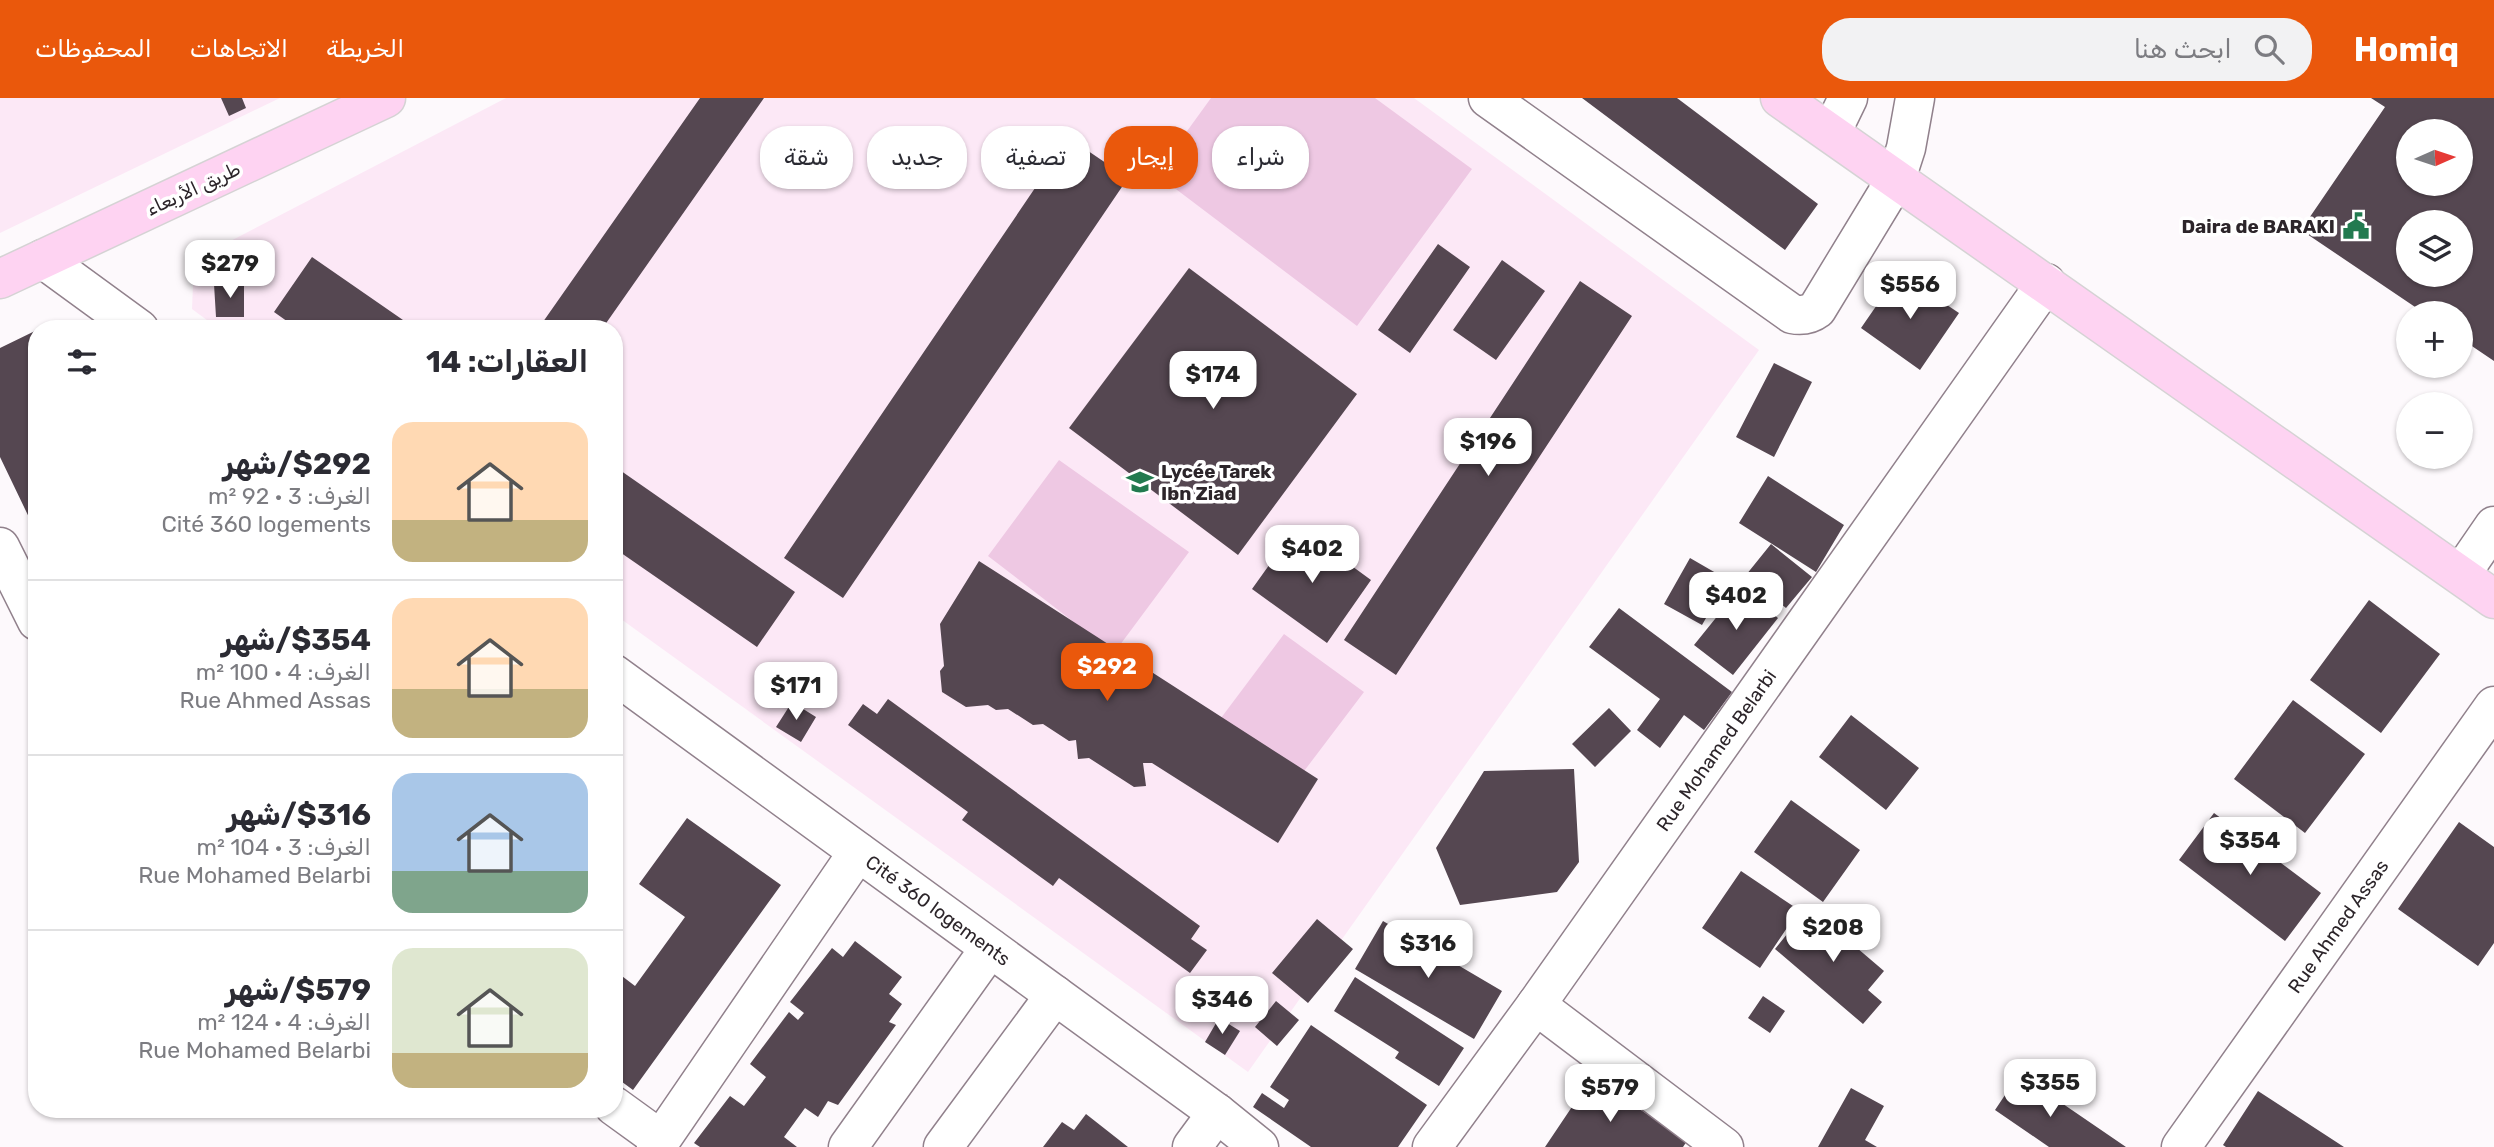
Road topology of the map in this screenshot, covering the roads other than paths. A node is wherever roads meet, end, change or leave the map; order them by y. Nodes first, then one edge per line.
1 (386, 98) edge
2 (1488, 98) edge
3 (1848, 98) edge
4 (1915, 98) edge
5 (1782, 99) edge
6 (1831, 133) junction
7 (1896, 179) junction
8 (43, 259) junction
9 (0, 279) edge
10 (2046, 283) junction
11 (127, 320) edge
12 (2494, 526) edge
13 (0, 547) edge
14 (2461, 574) junction
15 (2494, 599) edge
16 (28, 603) edge
17 (623, 681) edge
18 (2494, 706) edge
19 (858, 852) junction
20 (990, 948) junction
21 (1055, 995) junction
22 (1536, 1005) junction
23 (1217, 1112) junction
24 (623, 1114) edge
25 (658, 1143) edge
26 (848, 1147) edge
27 (943, 1147) edge
28 (1192, 1147) edge
29 (1259, 1147) edge
30 (1432, 1147) edge
31 (1724, 1147) edge
32 (2181, 1147) edge

1 - 8 main road, طريق الأربعاء
2 - 7 street
3 - 6 street
4 - 7 street
5 - 6 main road
6 - 7 main road
7 - 10 main road
8 - 9 main road, طريق الأربعاء
8 - 11 street
10 - 14 main road
10 - 22 street, Rue Mohamed Belarbi
12 - 14 street
13 - 16 street
14 - 15 main road
17 - 19 street, Cité 360 logements
18 - 32 street, Rue Ahmed Assas
19 - 20 street, Cité 360 logements
19 - 25 street
20 - 21 street, Cité 360 logements
20 - 26 street
21 - 23 street, Cité 360 logements
21 - 27 street
22 - 30 street, Rue Mohamed Belarbi
22 - 31 street
23 - 28 street
23 - 29 street, Cité 360 logements
24 - 25 street

